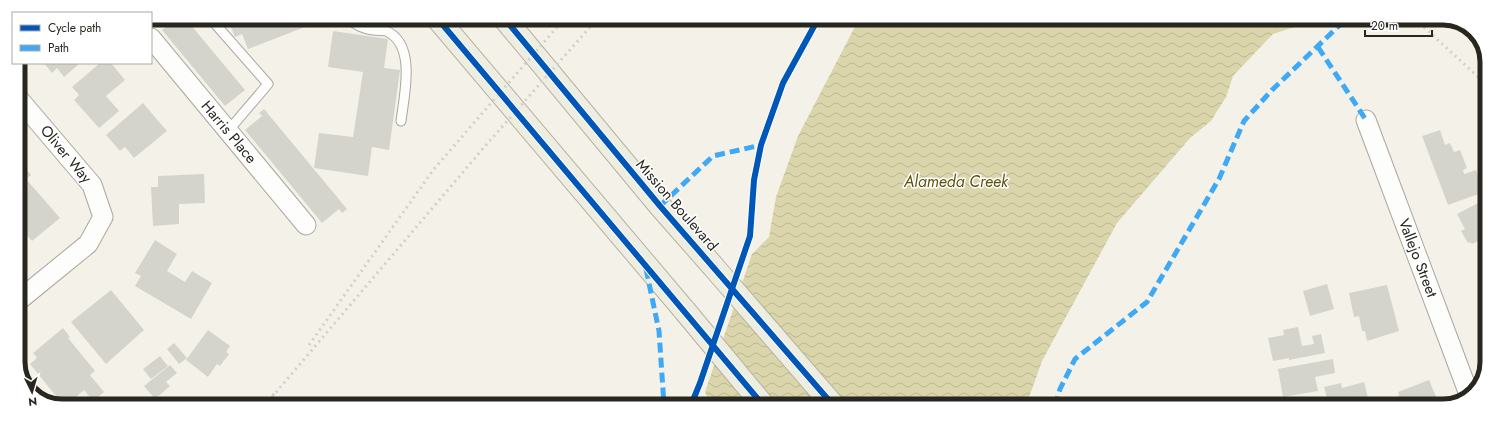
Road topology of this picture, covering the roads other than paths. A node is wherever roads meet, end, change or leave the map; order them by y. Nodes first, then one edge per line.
1 (216, 25) edge
2 (359, 25) edge
3 (443, 25) edge
4 (510, 25) edge
5 (152, 39) edge
6 (25, 106) edge
7 (401, 120) dead end
8 (1366, 120) dead end
9 (228, 131) junction
10 (306, 225) dead end
11 (25, 295) edge
12 (1467, 389) edge
13 (758, 399) edge
14 (828, 399) edge

1 - 9 lane
2 - 7 lane
3 - 13 main road, bridge
4 - 14 main road, Mission Boulevard, bridge
5 - 9 street, Harris Place
6 - 11 street, Oliver Way
8 - 12 street, Vallejo Street
9 - 10 street, Harris Place

